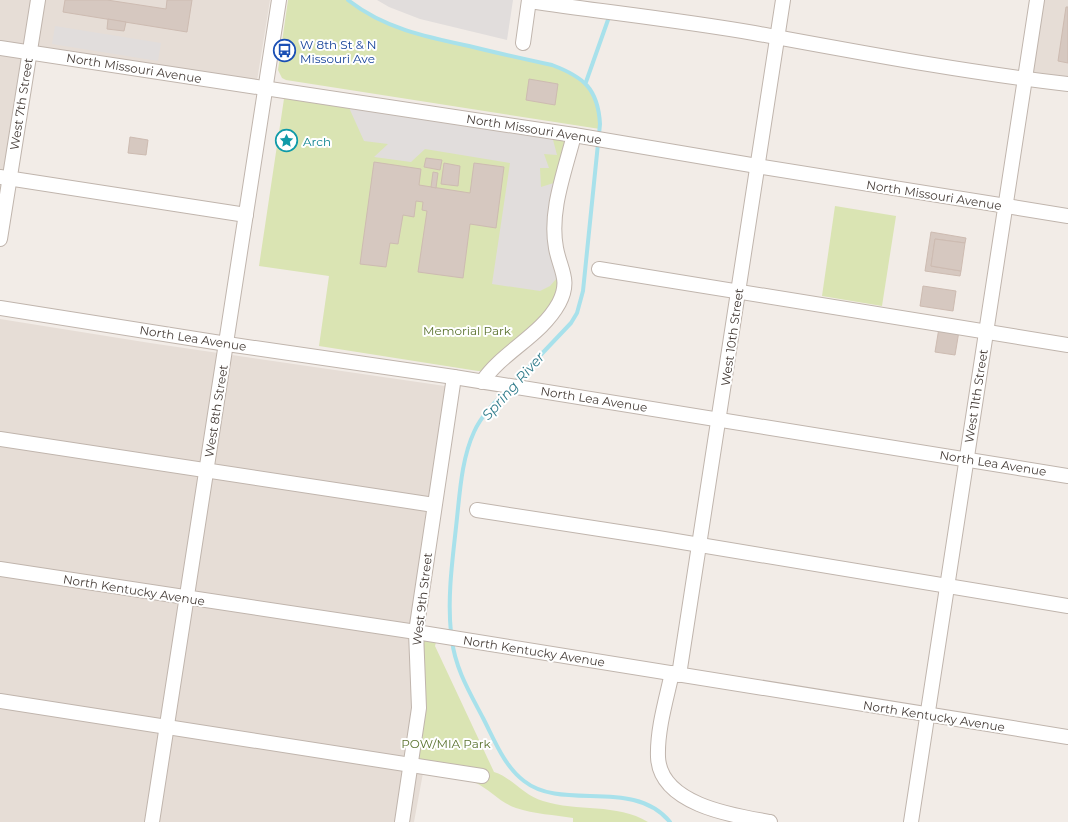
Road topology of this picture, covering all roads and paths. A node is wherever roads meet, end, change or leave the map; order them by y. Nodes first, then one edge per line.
1 (38, 0) edge
2 (279, 0) edge
3 (529, 0) edge
4 (783, 0) edge
5 (1037, 0) edge
6 (777, 38) junction
7 (523, 43) dead end
8 (0, 48) edge
9 (29, 52) junction
10 (1025, 79) junction
11 (1068, 84) edge
12 (265, 89) junction
13 (574, 135) junction
14 (757, 166) junction
15 (5, 178) edge
16 (1005, 206) junction
17 (246, 215) junction
18 (1068, 216) edge
19 (0, 239) edge
20 (599, 269) dead end
21 (738, 291) junction
22 (0, 308) edge
23 (986, 331) junction
24 (227, 344) junction
25 (1068, 344) edge
26 (454, 377) junction
27 (487, 383) junction
28 (719, 419) junction
29 (0, 439) edge
30 (966, 459) junction
31 (207, 472) junction
32 (1068, 476) edge
33 (434, 505) junction
34 (477, 510) dead end
35 (699, 546) junction
36 (0, 569) edge
37 (946, 586) junction
38 (187, 598) junction
39 (1068, 606) edge
40 (416, 632) junction
41 (675, 674) junction
42 (0, 701) edge
43 (926, 714) junction
44 (167, 726) junction
45 (1068, 737) edge
46 (411, 765) junction
47 (482, 776) dead end
48 (152, 822) edge
49 (402, 822) edge
50 (770, 822) edge
51 (910, 822) edge

1 - 9 street, West 7th Street
2 - 12 street, West 8th Street
3 - 6 street
3 - 7 street
4 - 6 street, West 10th Street
5 - 10 street, West 11th Street
6 - 10 street
6 - 14 street, West 10th Street
8 - 9 street, North Missouri Avenue
9 - 12 street, North Missouri Avenue
9 - 15 street, West 7th Street
10 - 11 street
10 - 16 street, West 11th Street
12 - 13 street, North Missouri Avenue
12 - 17 street, West 8th Street
13 - 14 street, North Missouri Avenue
13 - 27 street
14 - 16 street, North Missouri Avenue
14 - 21 street, West 10th Street
15 - 17 street
15 - 19 street, West 7th Street
16 - 18 street, North Missouri Avenue
16 - 23 street, West 11th Street
17 - 24 street, West 8th Street
20 - 21 street
21 - 23 street
21 - 28 street, West 10th Street
22 - 24 street, North Lea Avenue
23 - 25 street
23 - 30 street, West 11th Street
24 - 26 street, North Lea Avenue
24 - 31 street, West 8th Street
26 - 27 street, North Lea Avenue
26 - 33 street, West 9th Street
27 - 28 street, North Lea Avenue
28 - 30 street, North Lea Avenue
28 - 35 street, West 10th Street
29 - 31 street
30 - 32 street, North Lea Avenue
30 - 37 street, West 11th Street
31 - 33 street
31 - 38 street, West 8th Street
33 - 40 street, West 9th Street
34 - 35 street
35 - 37 street
35 - 41 street, West 10th Street
36 - 38 street, North Kentucky Avenue
37 - 39 street
37 - 43 street, West 11th Street
38 - 40 street, North Kentucky Avenue
38 - 44 street, West 8th Street
40 - 41 street, North Kentucky Avenue
40 - 46 street, West 9th Street
41 - 43 street, North Kentucky Avenue
41 - 50 street, West 10th Street
42 - 44 street
43 - 45 street, North Kentucky Avenue
43 - 51 street, West 11th Street
44 - 46 street
44 - 48 street, West 8th Street
46 - 47 street
46 - 49 street, West 9th Street

